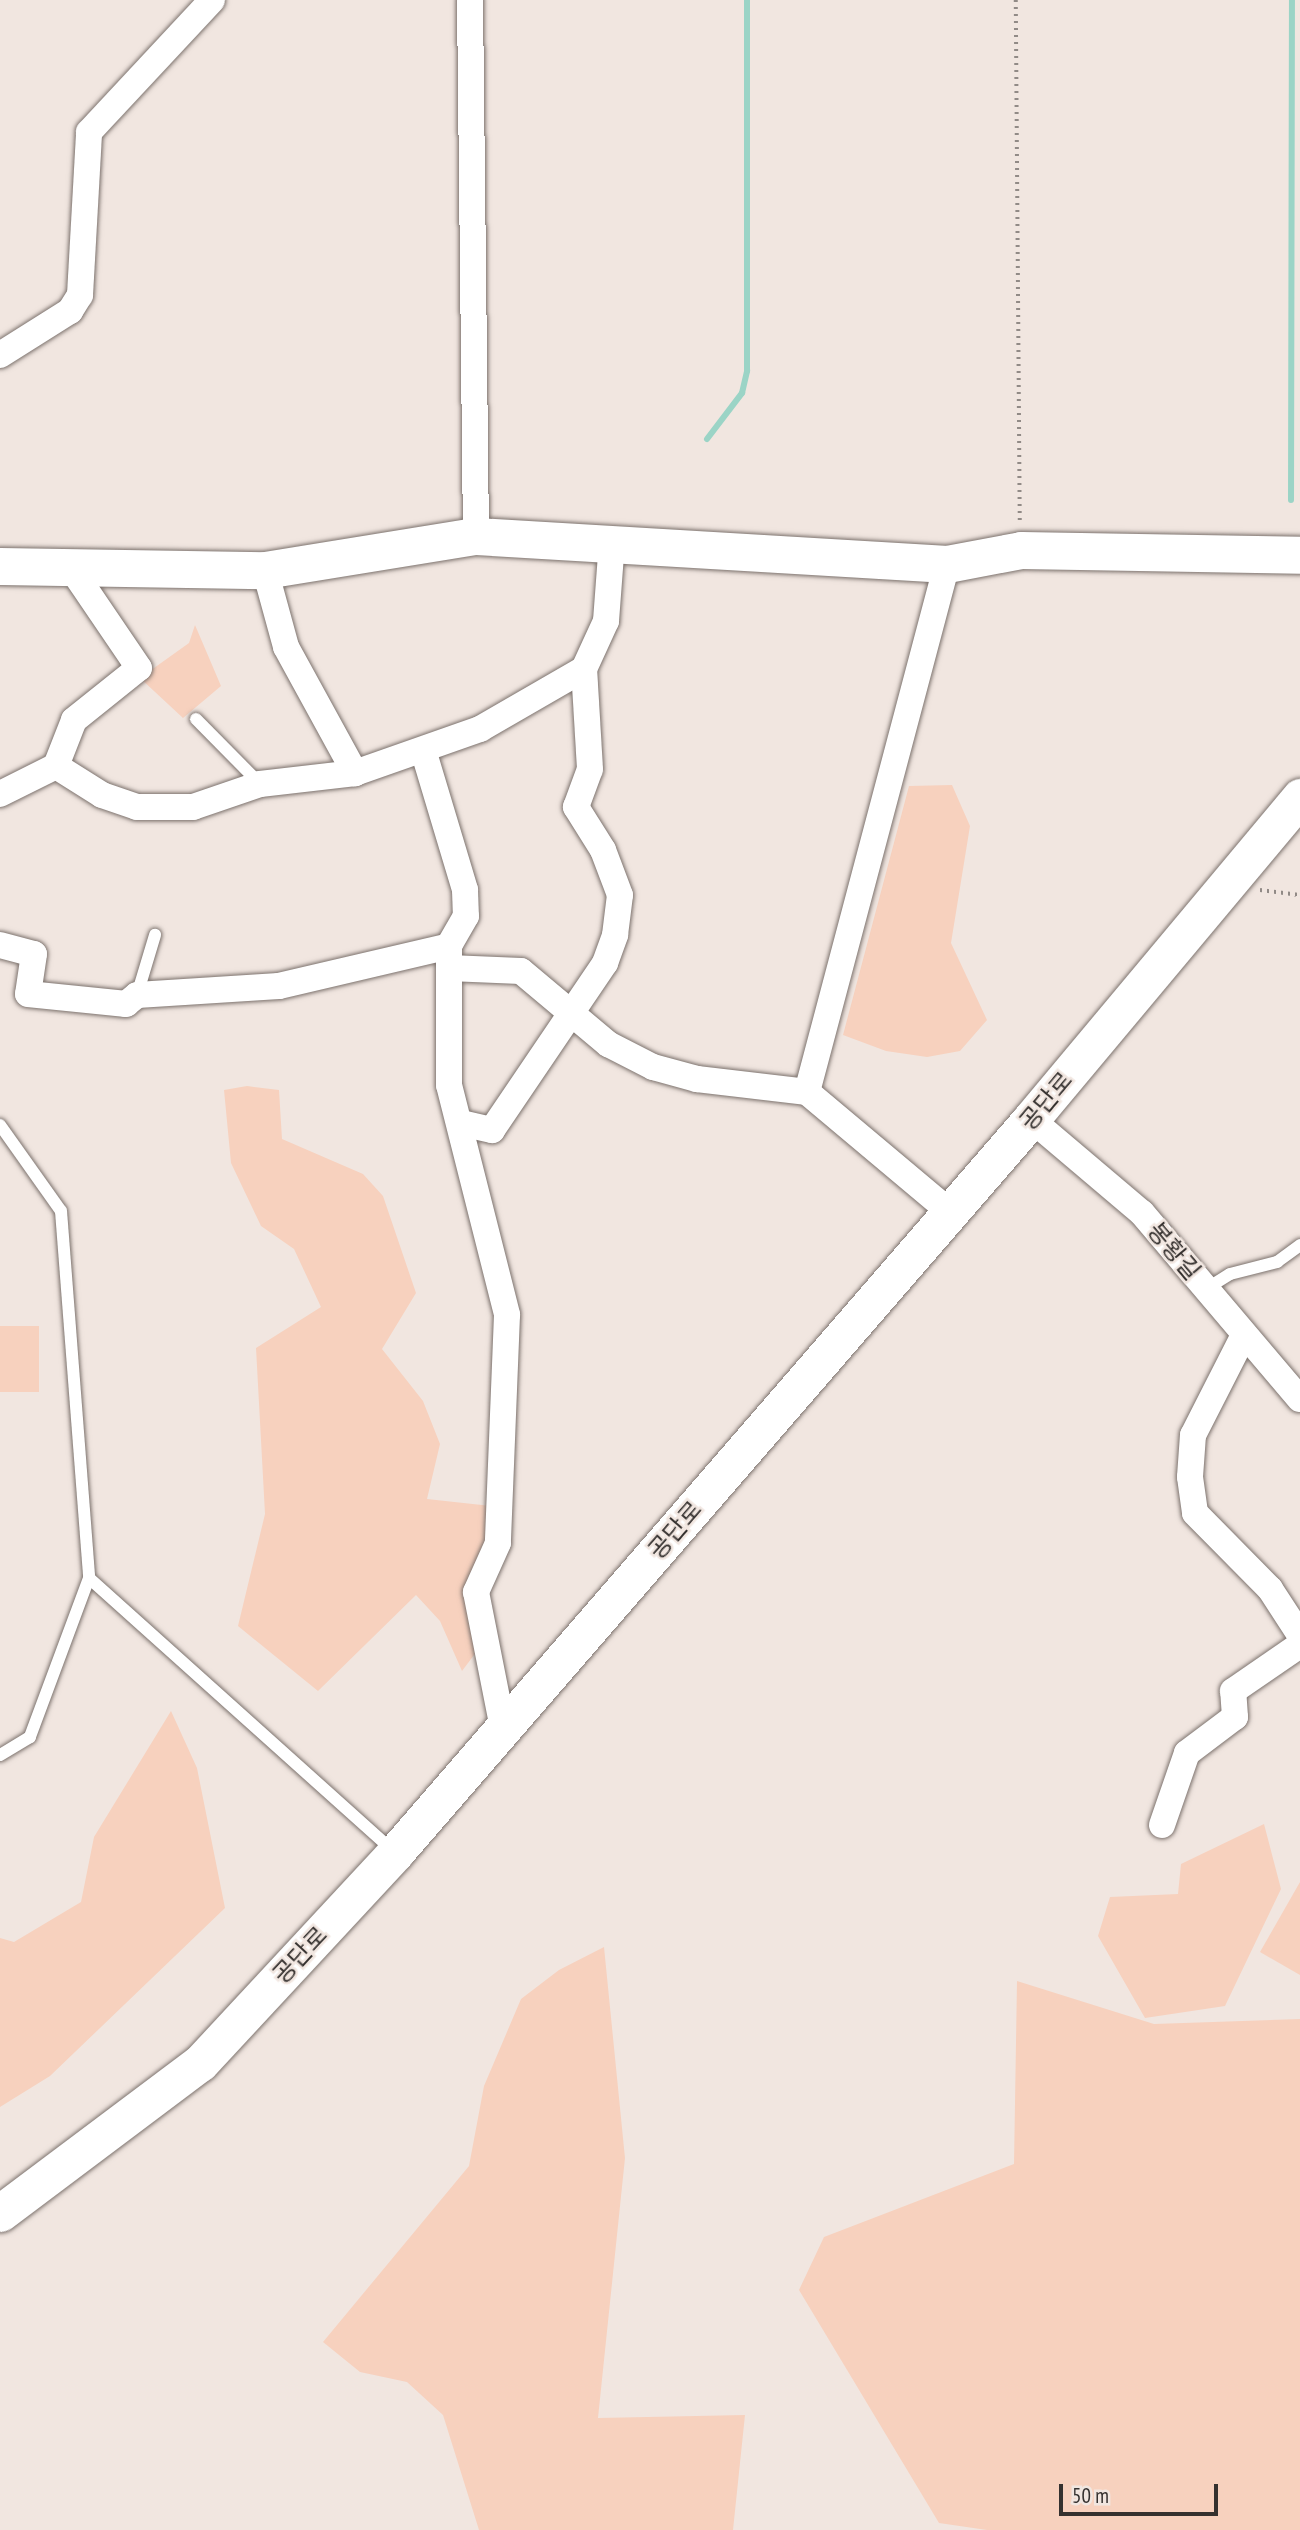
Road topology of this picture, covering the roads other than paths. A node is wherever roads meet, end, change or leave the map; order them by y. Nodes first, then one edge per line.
1 (212, 0) edge
2 (470, 0) edge
3 (0, 355) edge
4 (476, 536) junction
5 (612, 542) junction
6 (1300, 555) edge
7 (947, 564) junction
8 (0, 566) edge
9 (71, 568) junction
10 (265, 570) junction
11 (584, 669) junction
12 (196, 719) dead end
13 (424, 752) junction
14 (56, 766) junction
15 (355, 773) junction
16 (260, 784) junction
17 (0, 794) edge
18 (1300, 797) edge
19 (155, 935) dead end
20 (0, 945) edge
21 (449, 957) junction
22 (137, 995) junction
23 (566, 1013) junction
24 (807, 1092) junction
25 (1031, 1119) junction
26 (461, 1123) junction
27 (0, 1125) edge
28 (950, 1212) junction
29 (1300, 1245) edge
30 (1206, 1289) junction
31 (1244, 1335) junction
32 (1300, 1399) edge
33 (89, 1578) junction
34 (1300, 1635) edge
35 (1300, 1644) edge
36 (503, 1728) junction
37 (0, 1755) edge
38 (1162, 1825) dead end
39 (396, 1853) junction
40 (0, 2213) edge

1 - 3 street
2 - 4 street
4 - 5 street
4 - 10 street
5 - 7 street
5 - 11 street
6 - 7 street
7 - 24 street
8 - 9 street
9 - 10 street
9 - 14 street
10 - 15 street
11 - 13 street
11 - 23 street
12 - 16 lane
13 - 15 street
13 - 21 street
14 - 16 street
14 - 17 street
15 - 16 street
18 - 25 street, 공단로
19 - 22 lane
20 - 22 street
21 - 22 street
21 - 23 street
21 - 26 street
23 - 24 street
23 - 26 street
24 - 28 street
25 - 28 street, 공단로
25 - 30 street, 봉황길
26 - 36 street
27 - 33 lane
28 - 36 street, 공단로
29 - 30 lane
30 - 31 street, 봉황길
31 - 32 street, 봉황길
31 - 34 street
33 - 37 lane
33 - 39 lane
35 - 38 street
36 - 39 street, 공단로
39 - 40 street, 공단로

